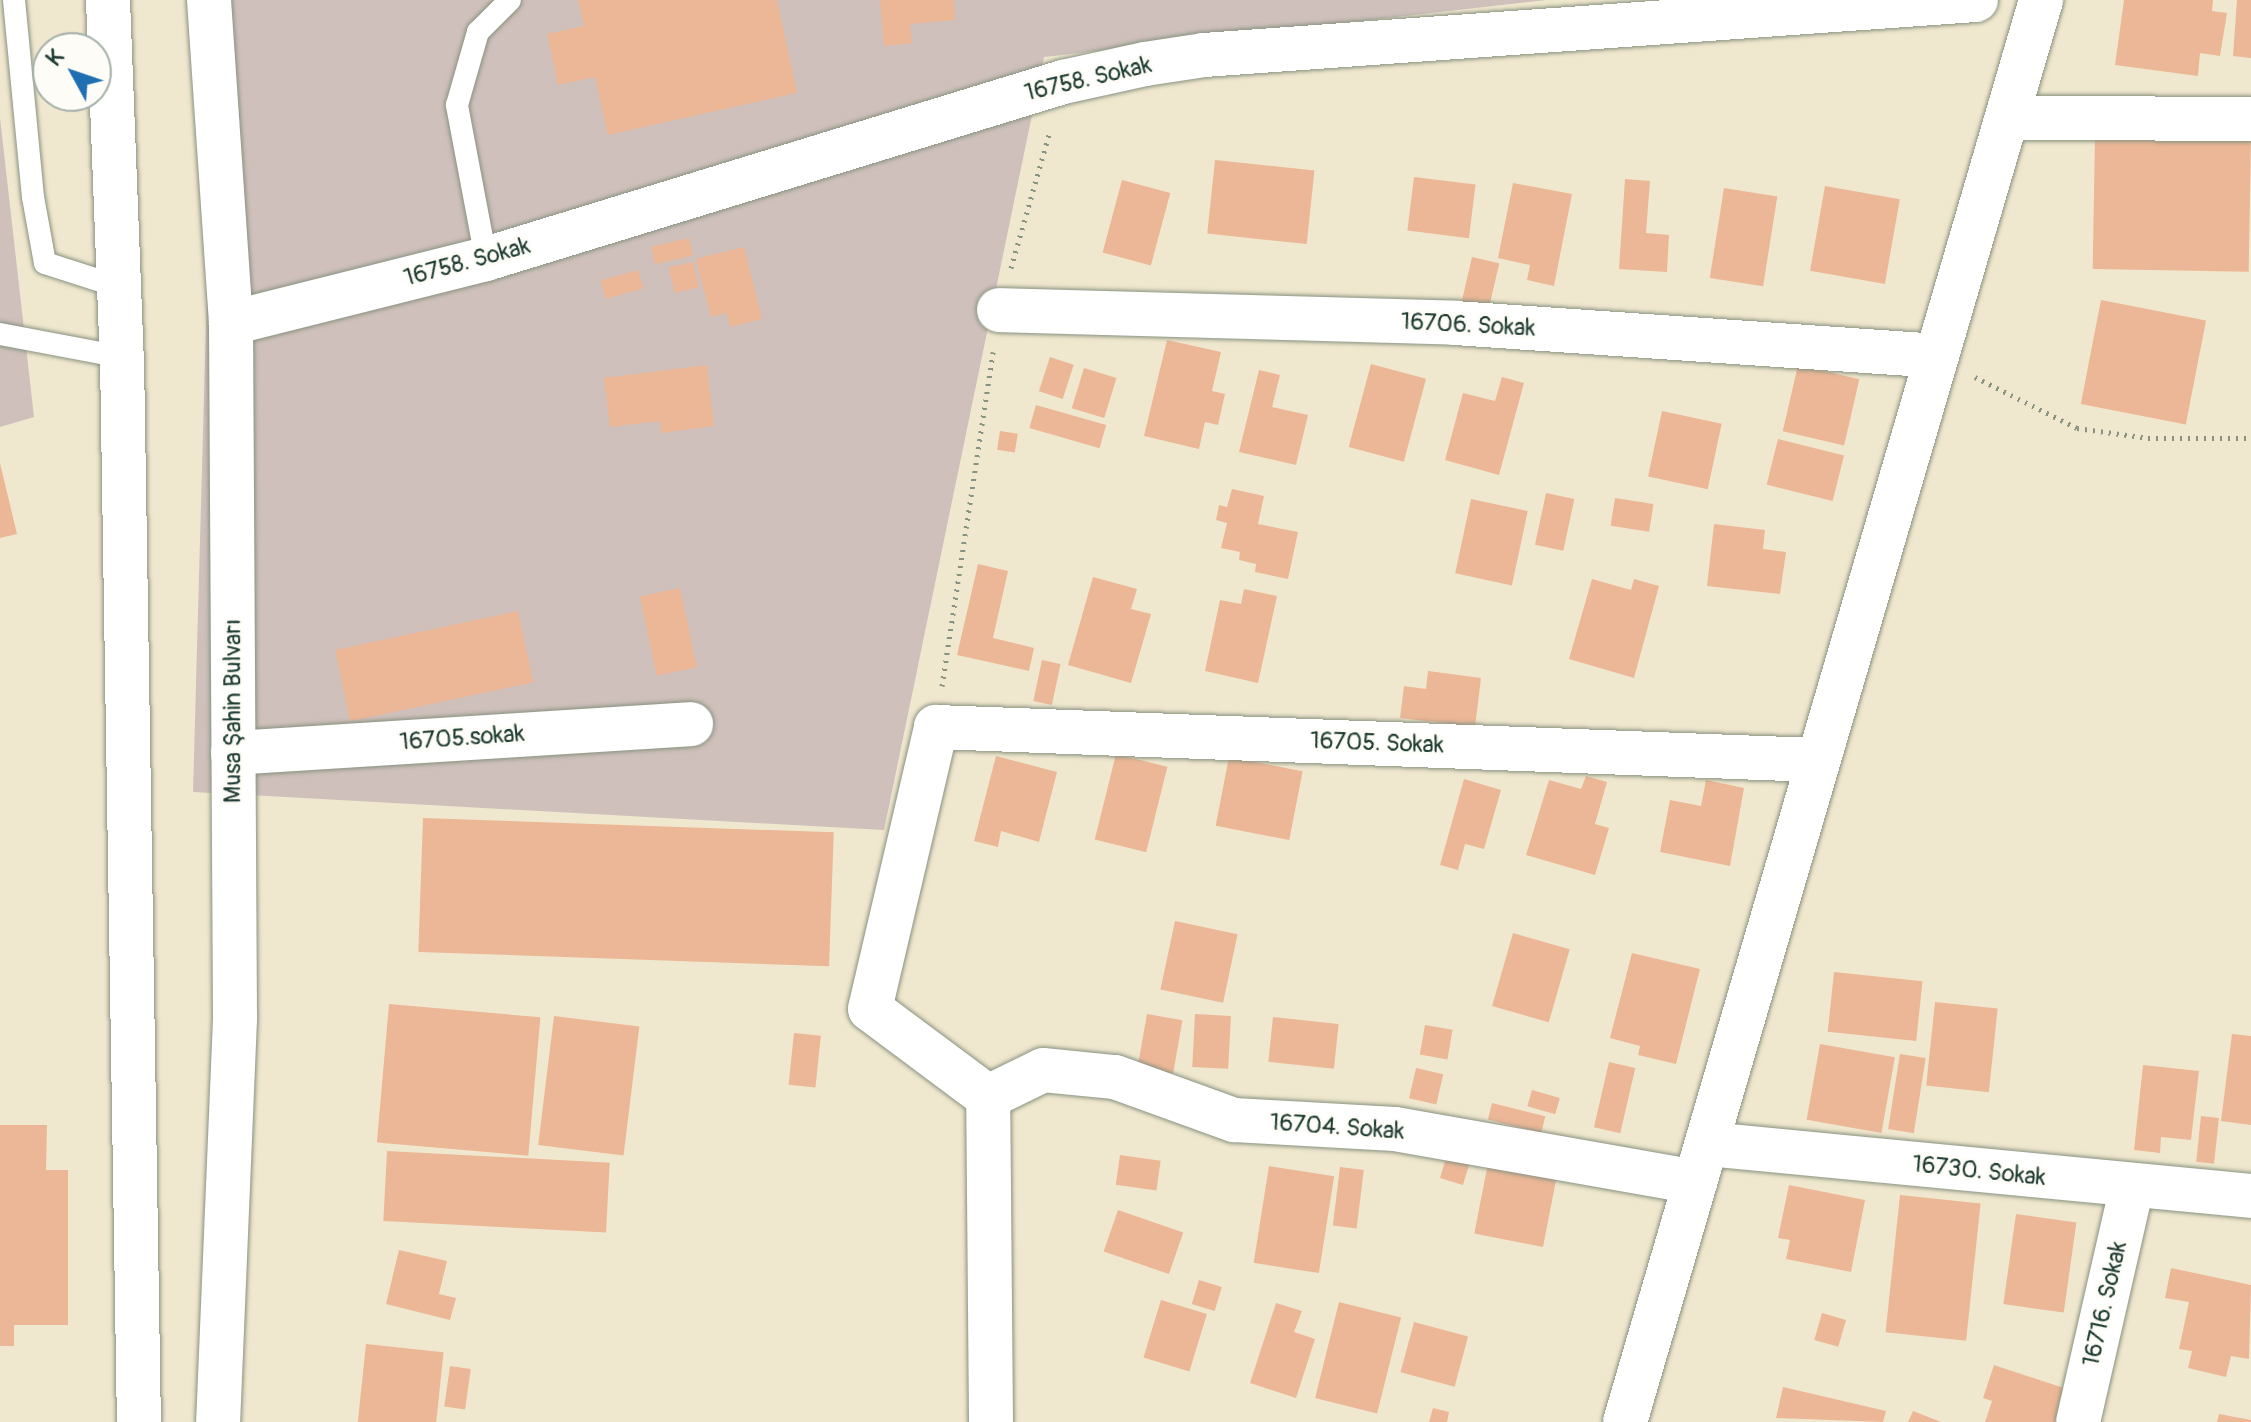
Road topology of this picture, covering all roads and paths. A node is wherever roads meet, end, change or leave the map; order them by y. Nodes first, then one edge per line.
1 (14, 0) edge
2 (108, 0) edge
3 (209, 0) edge
4 (510, 0) edge
5 (1976, 0) edge
6 (2041, 0) edge
7 (1063, 82) junction
8 (2010, 118) junction
9 (2251, 119) edge
10 (486, 259) junction
11 (116, 286) junction
12 (999, 310) junction
13 (231, 323) junction
14 (0, 334) edge
15 (1935, 356) junction
16 (122, 357) junction
17 (2251, 438) edge
18 (691, 724) dead end
19 (936, 727) junction
20 (233, 753) junction
21 (1817, 760) junction
22 (988, 1097) junction
23 (1702, 1163) junction
24 (2132, 1187) junction
25 (2251, 1196) edge
26 (139, 1422) edge
27 (218, 1422) edge
28 (991, 1422) edge
29 (1625, 1422) edge
30 (2078, 1422) edge

1 - 11 lane
2 - 11 main road
3 - 13 main road, Musa Şahin Bulvarı
4 - 10 lane
5 - 7 main road, 16758. Sokak
6 - 8 main road
7 - 10 main road, 16758. Sokak
7 - 12 path
8 - 9 main road
8 - 15 main road
10 - 13 main road, 16758. Sokak
11 - 16 main road
12 - 15 main road, 16706. Sokak
12 - 19 path
13 - 20 main road, Musa Şahin Bulvarı
14 - 16 lane
15 - 17 path
15 - 21 main road
16 - 26 main road
18 - 20 main road, 16705.sokak
19 - 21 main road, 16705. Sokak
19 - 22 main road
20 - 27 main road, Musa Şahin Bulvarı
21 - 23 main road
22 - 23 main road, 16704. Sokak
22 - 28 main road
23 - 24 main road, 16730. Sokak
23 - 29 main road
24 - 25 main road, 16730. Sokak
24 - 30 main road, 16716. Sokak

